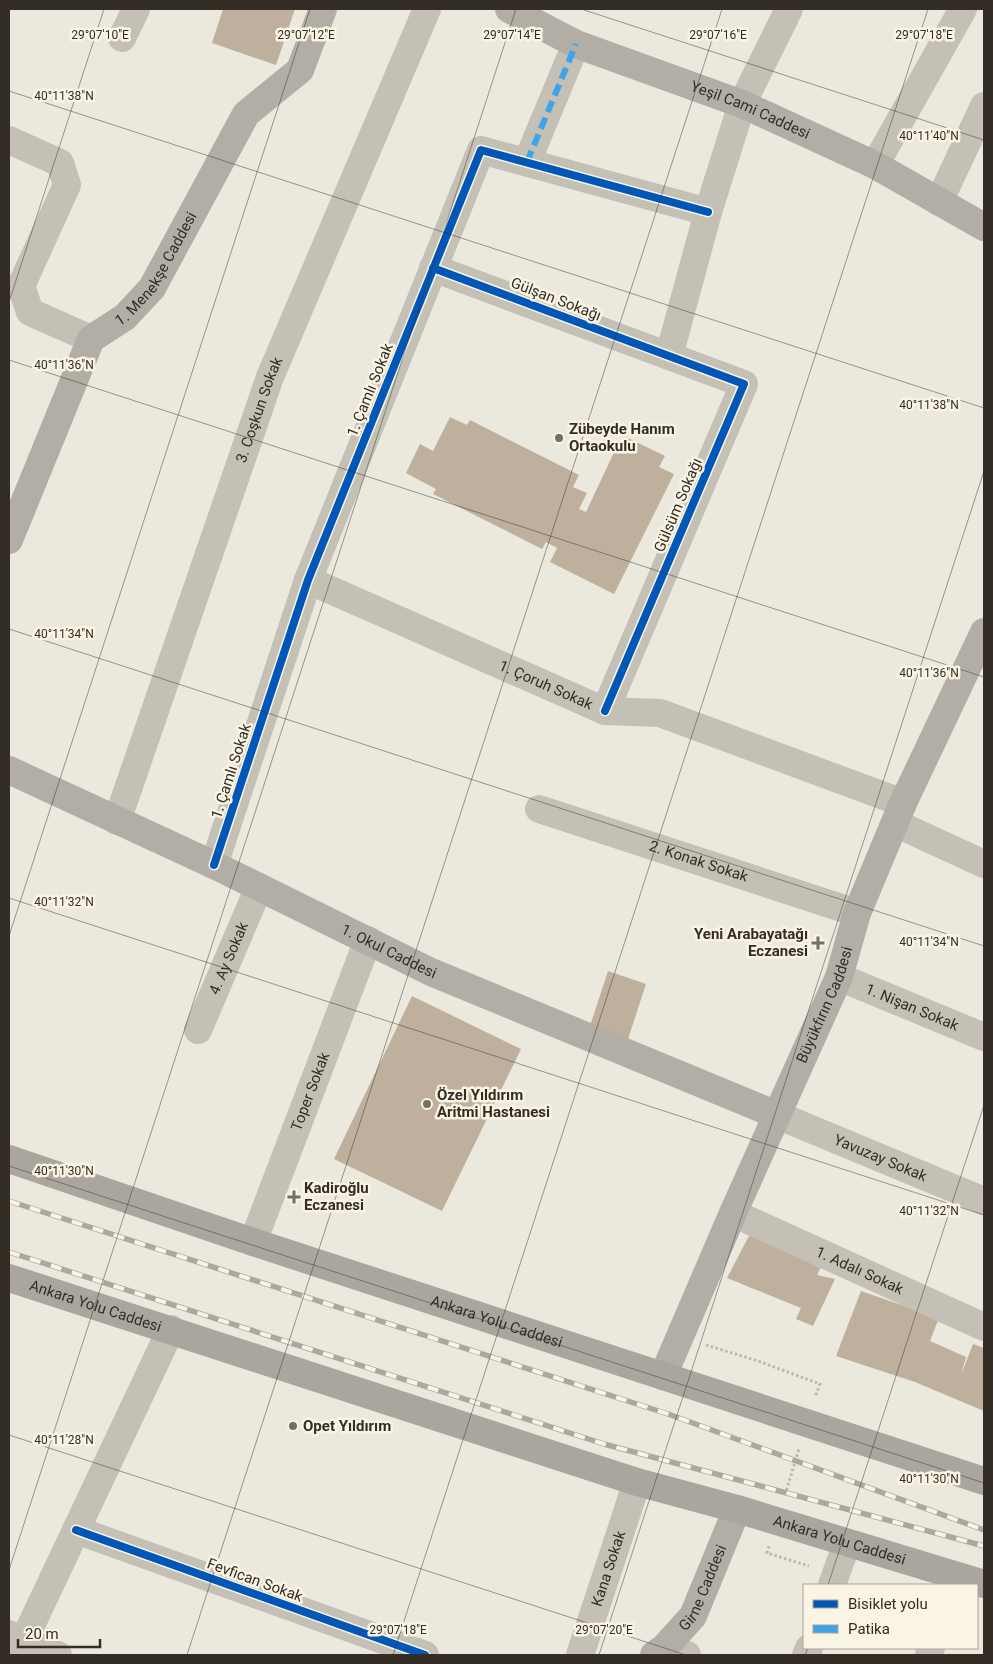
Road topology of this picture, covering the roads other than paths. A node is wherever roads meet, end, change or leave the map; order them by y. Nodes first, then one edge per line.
1 (136, 9) edge
2 (323, 9) edge
3 (427, 9) edge
4 (789, 9) edge
5 (963, 9) edge
6 (514, 10) edge
7 (122, 38) dead end
8 (576, 44) junction
9 (742, 104) junction
10 (984, 106) edge
11 (9, 140) edge
12 (527, 162) junction
13 (875, 165) junction
14 (939, 202) junction
15 (708, 212) junction
16 (984, 227) edge
17 (434, 268) junction
18 (91, 339) junction
19 (669, 356) junction
20 (9, 540) edge
21 (308, 580) junction
22 (984, 632) edge
23 (606, 712) junction
24 (9, 770) edge
25 (539, 809) dead end
26 (899, 813) junction
27 (117, 821) junction
28 (984, 864) edge
29 (214, 865) junction
30 (258, 886) junction
31 (857, 913) junction
32 (368, 940) junction
33 (839, 976) junction
34 (198, 1030) dead end
35 (984, 1037) edge
36 (777, 1115) junction
37 (9, 1159) edge
38 (984, 1201) edge
39 (734, 1213) junction
40 (253, 1242) junction
41 (9, 1278) edge
42 (984, 1327) edge
43 (171, 1329) junction
44 (663, 1376) junction
45 (880, 1448) junction
46 (984, 1476) edge
47 (984, 1481) edge
48 (637, 1482) junction
49 (737, 1509) junction
50 (76, 1530) junction
51 (848, 1543) junction
52 (965, 1583) edge
53 (832, 1584) edge
54 (984, 1584) edge
55 (16, 1643) edge
56 (669, 1653) edge
57 (58, 1655) edge
58 (425, 1655) edge
59 (580, 1655) edge

1 - 7 street
2 - 18 main road, 1. Menekşe Caddesi
3 - 27 street, 3. Coşkun Sokak
4 - 9 street
5 - 13 street
6 - 8 main road, Yeşil Cami Caddesi
8 - 9 main road, Yeşil Cami Caddesi
8 - 12 street
9 - 13 main road, Yeşil Cami Caddesi
9 - 15 street
10 - 14 street
11 - 18 street
12 - 15 street, 1. Çamlı Sokak
12 - 17 street, 1. Çamlı Sokak
13 - 14 main road, Yeşil Cami Caddesi
14 - 16 main road, Yeşil Cami Caddesi
15 - 19 street
17 - 19 street, Gülşan Sokağı
17 - 21 street, 1. Çamlı Sokak
18 - 20 main road
19 - 23 street, Gülsüm Sokağı
21 - 23 street, 1. Çoruh Sokak
21 - 29 street, 1. Çamlı Sokak
22 - 26 main road, Büyükfırın Caddesi
23 - 26 street, 1. Çoruh Sokak
24 - 27 main road, 1. Okul Caddesi
25 - 31 street, 2. Konak Sokak
26 - 28 street, 1. Çoruh Sokak
26 - 31 main road, Büyükfırın Caddesi
27 - 29 main road, 1. Okul Caddesi
29 - 30 main road, 1. Okul Caddesi
30 - 32 main road, 1. Okul Caddesi
30 - 34 street, 4. Ay Sokak
31 - 33 main road, Büyükfırın Caddesi
32 - 36 main road, 1. Okul Caddesi
32 - 40 street, Toper Sokak
33 - 35 street, 1. Nişan Sokak
33 - 36 main road, Büyükfırın Caddesi
36 - 38 street, Yavuzay Sokak
36 - 39 main road, Büyükfırın Caddesi
37 - 40 highway, Ankara Yolu Caddesi
39 - 42 street, 1. Adalı Sokak
39 - 44 main road, Büyükfırın Caddesi
40 - 44 highway, Ankara Yolu Caddesi
41 - 43 highway, Ankara Yolu Caddesi
43 - 48 highway, Ankara Yolu Caddesi
43 - 50 street
44 - 45 highway, Ankara Yolu Caddesi
45 - 46 highway
45 - 47 highway, Ankara Yolu Caddesi
48 - 49 highway, Ankara Yolu Caddesi
48 - 59 street, Kana Sokak
49 - 51 highway, Ankara Yolu Caddesi
49 - 56 main road, Girne Caddesi
50 - 55 street
50 - 58 street, Fevfican Sokak
51 - 52 highway, Ankara Yolu Caddesi
51 - 53 street
52 - 54 highway, Ankara Yolu Caddesi
55 - 57 street

